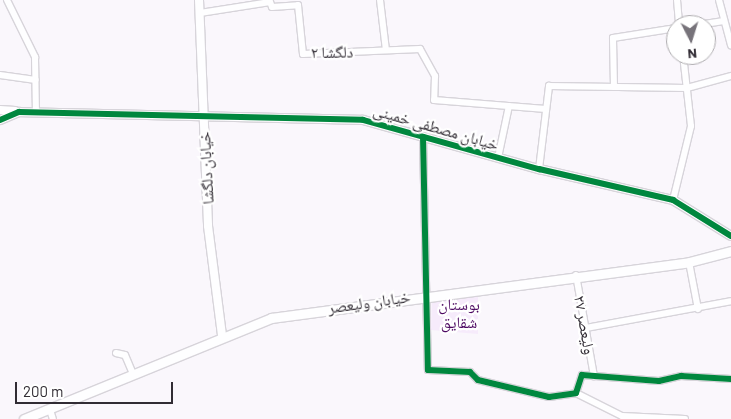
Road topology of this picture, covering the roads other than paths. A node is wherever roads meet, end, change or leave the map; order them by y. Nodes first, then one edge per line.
1 (7, 0) edge
2 (199, 0) edge
3 (380, 0) edge
4 (677, 0) edge
5 (719, 0) edge
6 (200, 13) junction
7 (679, 15) edge
8 (724, 21) junction
9 (716, 22) edge
10 (666, 30) edge
11 (731, 45) edge
12 (386, 50) junction
13 (684, 65) edge
14 (0, 75) edge
15 (731, 76) edge
16 (36, 80) junction
17 (614, 87) junction
18 (687, 88) junction
19 (509, 106) junction
20 (546, 109) junction
21 (0, 110) edge
22 (19, 112) junction
23 (36, 113) junction
24 (0, 120) edge
25 (204, 120) junction
26 (424, 137) junction
27 (498, 158) junction
28 (539, 170) junction
29 (673, 200) junction
30 (731, 236) edge
31 (731, 251) edge
32 (689, 262) junction
33 (576, 275) junction
34 (427, 294) junction
35 (731, 301) edge
36 (698, 309) junction
37 (586, 328) junction
38 (222, 335) junction
39 (116, 353) dead end
40 (132, 374) junction
41 (594, 376) junction
42 (731, 379) edge
43 (576, 393) junction
44 (52, 415) edge
45 (24, 419) edge
46 (685, 419) edge

1 - 16 street
2 - 6 street, خیابان دلگشا
3 - 12 street
4 - 7 street
5 - 8 street
6 - 12 street, دلگشا ۲
6 - 25 street, خیابان دلگشا
8 - 9 street
8 - 11 street
10 - 17 street
12 - 19 street, دلگشا ۲
13 - 18 street
14 - 16 street
15 - 18 street
16 - 23 street
17 - 18 street
17 - 20 street
18 - 29 street
19 - 20 street
19 - 27 street
20 - 28 street
21 - 22 street
22 - 23 street, خیابان مصطفی خمینی
22 - 24 street, خیابان مصطفی خمینی
23 - 25 street, خیابان مصطفی خمینی
25 - 26 street, خیابان مصطفی خمینی
25 - 38 street, خیابان دلگشا
26 - 27 street, خیابان مصطفی خمینی
26 - 34 street
27 - 28 street, خیابان مصطفی خمینی
28 - 29 street, خیابان مصطفی خمینی
29 - 30 street, خیابان مصطفی خمینی
31 - 32 main road, خیابان ولیعصر
32 - 33 main road, خیابان ولیعصر
32 - 36 street
33 - 34 main road, خیابان ولیعصر
33 - 37 street, ولیعصر ۲۷
34 - 38 main road, خیابان ولیعصر
34 - 43 street
35 - 36 street
36 - 37 street
37 - 41 street, ولیعصر ۲۷
38 - 40 main road, خیابان ولیعصر
39 - 40 street
40 - 44 main road, خیابان ولیعصر
41 - 42 street
41 - 43 street
43 - 46 street
44 - 45 main road, خیابان ولیعصر

